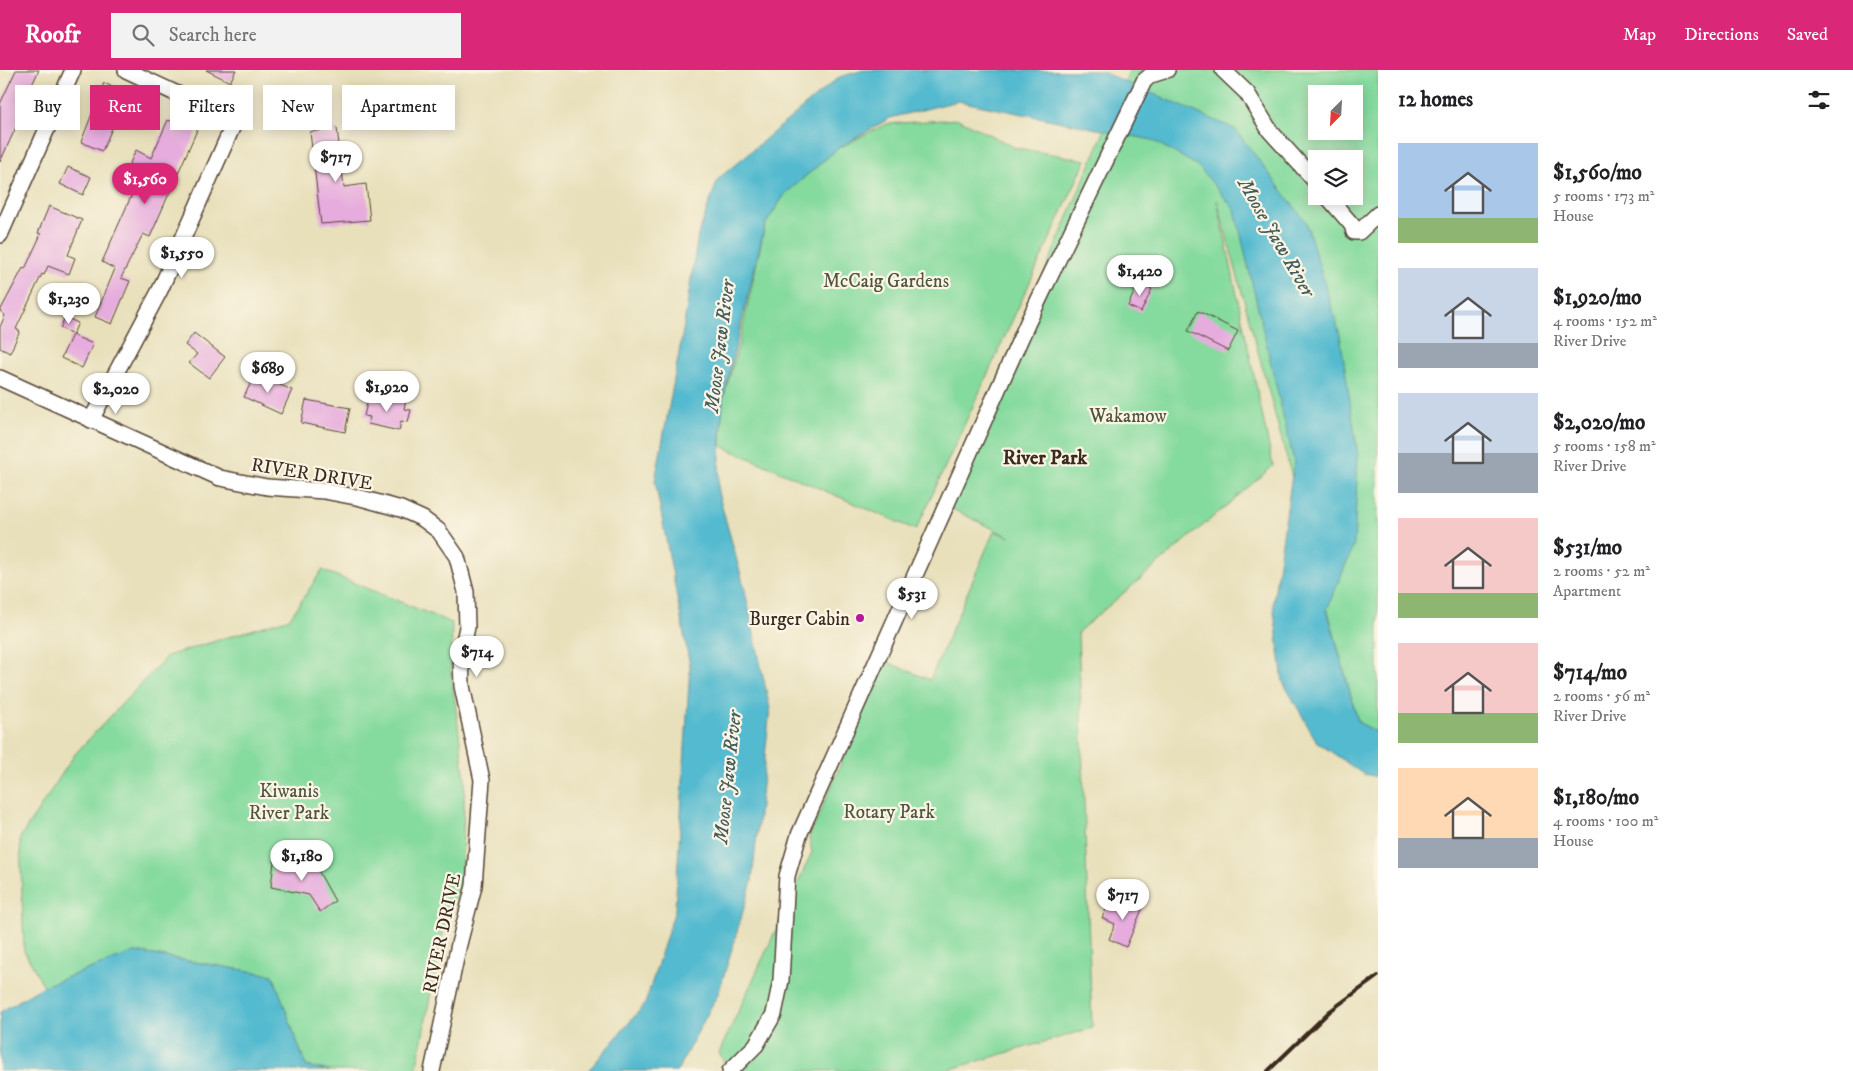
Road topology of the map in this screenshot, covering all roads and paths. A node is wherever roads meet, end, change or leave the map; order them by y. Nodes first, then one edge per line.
1 (73, 70) edge
2 (126, 70) edge
3 (1167, 70) edge
4 (1223, 70) edge
5 (1308, 173) edge
6 (1335, 205) edge
7 (1378, 214) edge
8 (0, 235) edge
9 (0, 378) edge
10 (91, 420) junction
11 (432, 1071) edge
12 (730, 1071) edge

1 - 8 street
2 - 10 street
3 - 12 street
4 - 5 street
6 - 7 street
9 - 10 street, RIVER DRIVE
10 - 11 street, RIVER DRIVE

